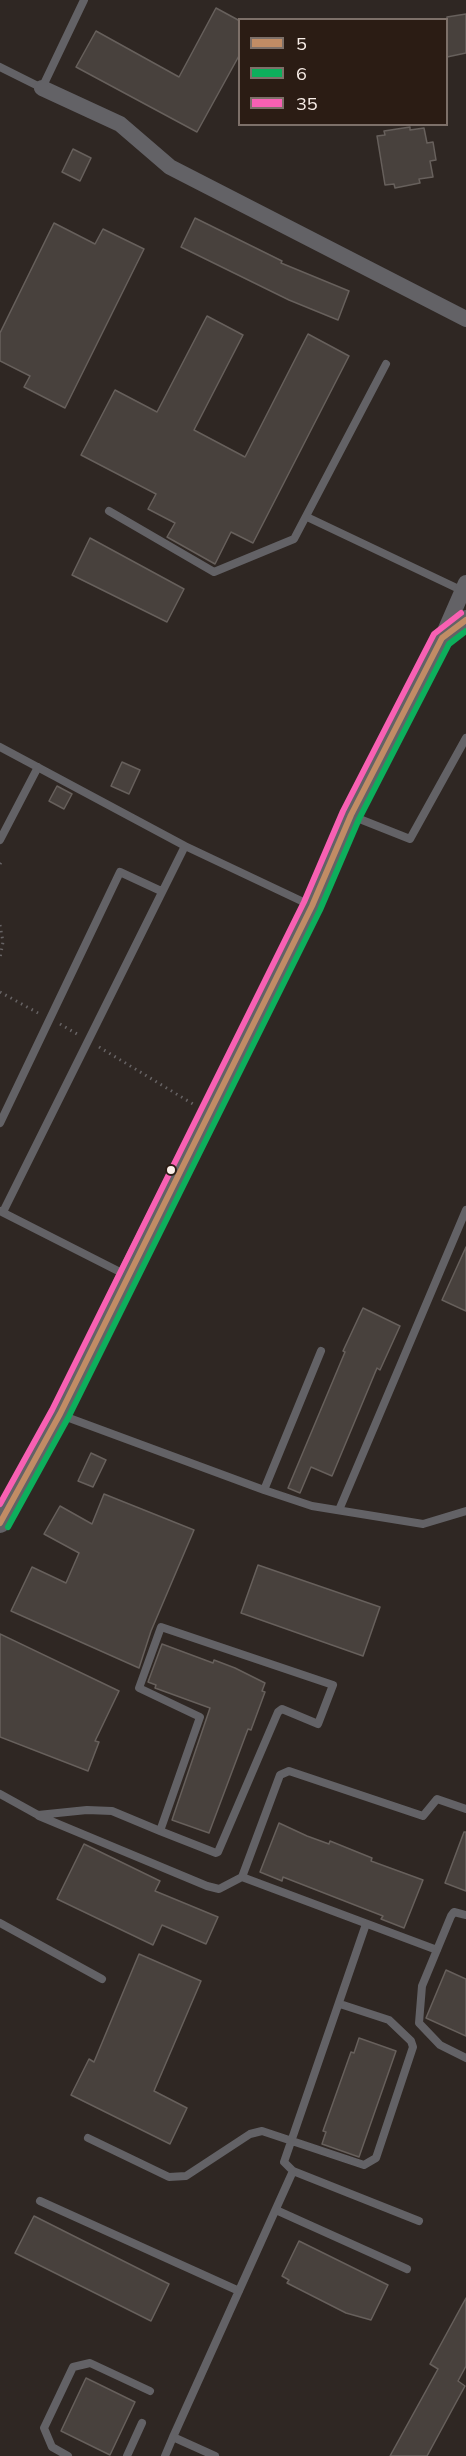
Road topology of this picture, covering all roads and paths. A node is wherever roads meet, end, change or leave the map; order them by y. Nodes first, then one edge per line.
1 (84, 0) edge
2 (0, 67) edge
3 (42, 88) junction
4 (466, 319) edge
5 (386, 364) dead end
6 (109, 511) dead end
7 (307, 517) junction
8 (464, 587) edge
9 (466, 620) edge
10 (442, 638) junction
11 (466, 738) edge
12 (0, 747) edge
13 (38, 767) junction
14 (351, 815) junction
15 (0, 840) edge
16 (185, 846) junction
17 (3, 859) dead end
18 (0, 864) edge
19 (161, 891) junction
20 (312, 906) junction
21 (0, 926) edge
22 (1, 935) edge
23 (0, 958) edge
24 (0, 992) edge
25 (49, 1019) junction
26 (87, 1040) junction
27 (209, 1114) junction
28 (0, 1123) edge
29 (466, 1210) edge
30 (1, 1211) edge
31 (127, 1275) junction
32 (321, 1351) dead end
33 (60, 1414) junction
34 (264, 1490) junction
35 (339, 1510) junction
36 (466, 1511) edge
37 (0, 1523) edge
38 (0, 1794) edge
39 (466, 1809) edge
40 (38, 1815) junction
41 (160, 1831) junction
42 (242, 1877) junction
43 (466, 1915) edge
44 (0, 1923) edge
45 (366, 1924) junction
46 (436, 1950) junction
47 (102, 1979) dead end
48 (340, 2004) junction
49 (466, 2058) edge
50 (88, 2138) dead end
51 (290, 2140) junction
52 (293, 2171) junction
53 (40, 2201) dead end
54 (276, 2210) junction
55 (419, 2221) dead end
56 (407, 2269) dead end
57 (239, 2291) junction
58 (150, 2391) dead end
59 (142, 2423) dead end
60 (173, 2437) junction
61 (68, 2456) edge
62 (127, 2456) edge
63 (165, 2456) edge
64 (215, 2456) edge

1 - 3 lane
2 - 3 lane
3 - 4 street
5 - 7 lane
6 - 7 lane
7 - 8 lane
8 - 10 street
9 - 10 street
10 - 14 street
11 - 14 lane
12 - 13 lane
13 - 15 lane
13 - 16 lane
14 - 20 street
16 - 19 lane
16 - 20 lane
17 - 18 path
19 - 25 lane
19 - 26 lane
20 - 27 street
21 - 22 path
22 - 23 path
24 - 25 path
25 - 26 path
25 - 28 lane
26 - 27 path
26 - 30 lane
27 - 31 street
29 - 35 lane
30 - 31 lane
31 - 33 street
32 - 34 lane
33 - 34 lane
33 - 37 street
34 - 35 lane
35 - 36 lane
38 - 40 lane
39 - 42 lane
40 - 41 lane
40 - 42 lane
41 - 41 lane
42 - 45 lane
43 - 46 lane
44 - 47 lane
45 - 46 lane
45 - 48 lane
46 - 49 lane
48 - 51 lane
48 - 51 lane
50 - 51 lane
51 - 52 lane
52 - 54 lane
52 - 55 lane
53 - 57 lane
54 - 56 lane
54 - 57 lane
57 - 60 lane
58 - 61 lane
59 - 62 lane
60 - 63 lane
60 - 64 lane

